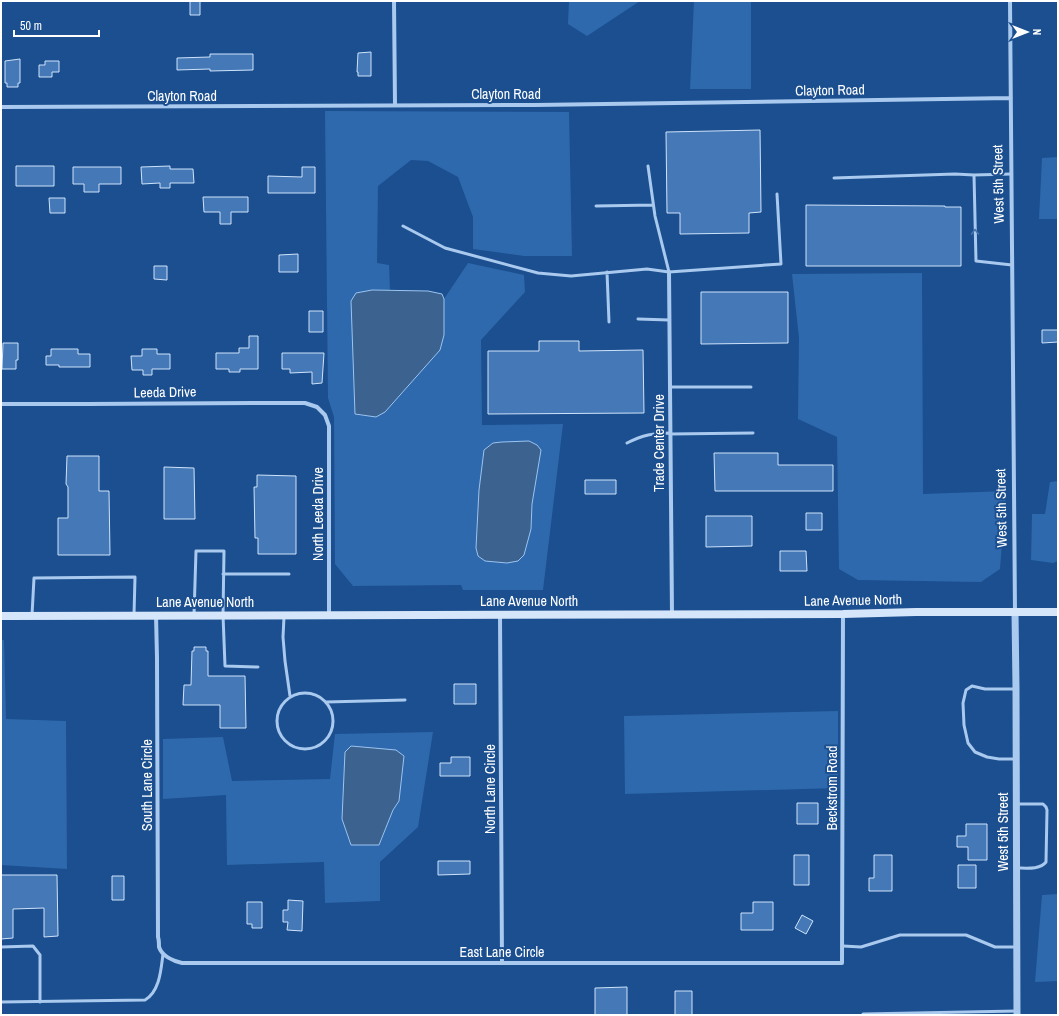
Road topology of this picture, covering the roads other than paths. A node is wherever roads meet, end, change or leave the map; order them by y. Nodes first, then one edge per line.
1 (394, 1) edge
2 (1010, 1) edge
3 (1011, 98) junction
4 (394, 105) junction
5 (1, 107) edge
6 (648, 166) dead end
7 (1011, 174) junction
8 (974, 175) junction
9 (834, 178) dead end
10 (778, 194) dead end
11 (653, 205) junction
12 (596, 206) dead end
13 (403, 226) dead end
14 (1012, 264) junction
15 (607, 272) junction
16 (669, 272) junction
17 (638, 320) dead end
18 (669, 320) junction
19 (609, 322) dead end
20 (670, 387) junction
21 (751, 387) dead end
22 (1, 404) edge
23 (325, 415) joint
24 (753, 433) dead end
25 (670, 434) junction
26 (627, 443) dead end
27 (224, 574) junction
28 (290, 574) dead end
29 (1015, 612) junction
30 (1058, 612) edge
31 (672, 614) junction
32 (844, 614) junction
33 (134, 615) junction
34 (156, 615) junction
35 (194, 615) junction
36 (222, 615) junction
37 (285, 615) junction
38 (328, 615) junction
39 (500, 615) junction
40 (1, 616) edge
41 (32, 616) junction
42 (258, 667) dead end
43 (1016, 689) junction
44 (290, 696) junction
45 (405, 700) dead end
46 (326, 702) junction
47 (1016, 760) junction
48 (1016, 804) junction
49 (1016, 868) junction
50 (843, 946) junction
51 (1, 947) edge
52 (1016, 947) junction
53 (163, 954) junction
54 (842, 963) joint
55 (502, 964) junction
56 (1, 1002) edge
57 (40, 1002) junction
58 (1017, 1013) edge
59 (864, 1014) dead end

1 - 4 street
2 - 3 street, West 5th Street
3 - 4 street, Clayton Road
3 - 7 street, West 5th Street
4 - 5 street, Clayton Road
6 - 11 lane
7 - 8 lane
7 - 14 street, West 5th Street
8 - 9 lane
14 -> 8 lane
10 - 16 lane
11 - 12 lane
11 - 16 lane
13 - 15 lane
14 - 29 street, West 5th Street
15 - 16 lane
15 - 19 lane
16 - 18 street, Trade Center Drive
17 - 18 lane
18 - 20 street, Trade Center Drive
20 - 21 lane
20 - 25 street, Trade Center Drive
22 - 23 street, Leeda Drive
23 - 38 street, North Leeda Drive
24 - 25 lane
25 - 26 lane
25 - 31 street, Trade Center Drive
27 - 28 lane
27 - 35 lane
27 - 36 lane
29 - 30 main road, Lane Avenue North
29 - 32 main road, Lane Avenue North
29 - 43 street, West 5th Street
31 - 32 main road, Lane Avenue North
31 - 39 main road, Lane Avenue North
32 - 50 street, Beckstrom Road
33 - 34 main road, Lane Avenue North
33 - 41 main road, Lane Avenue North
33 - 41 lane
34 - 35 main road, Lane Avenue North
34 - 53 street, South Lane Circle
35 - 36 main road, Lane Avenue North
36 - 37 main road, Lane Avenue North
36 - 42 lane
37 - 38 main road, Lane Avenue North
37 - 44 lane
38 - 39 main road, Lane Avenue North
39 - 55 street, North Lane Circle
40 - 41 main road, Lane Avenue North
43 - 47 street, West 5th Street
43 - 47 lane
44 - 46 lane
44 - 46 lane
45 - 46 lane
47 - 48 street, West 5th Street
48 - 49 street, West 5th Street
48 - 49 lane
49 - 52 street, West 5th Street
50 - 52 lane
50 - 54 street, Beckstrom Road
51 - 57 lane
52 - 58 street, West 5th Street
53 - 55 street, East Lane Circle
53 - 57 lane
54 - 55 street, East Lane Circle
56 - 57 lane
58 - 59 lane

